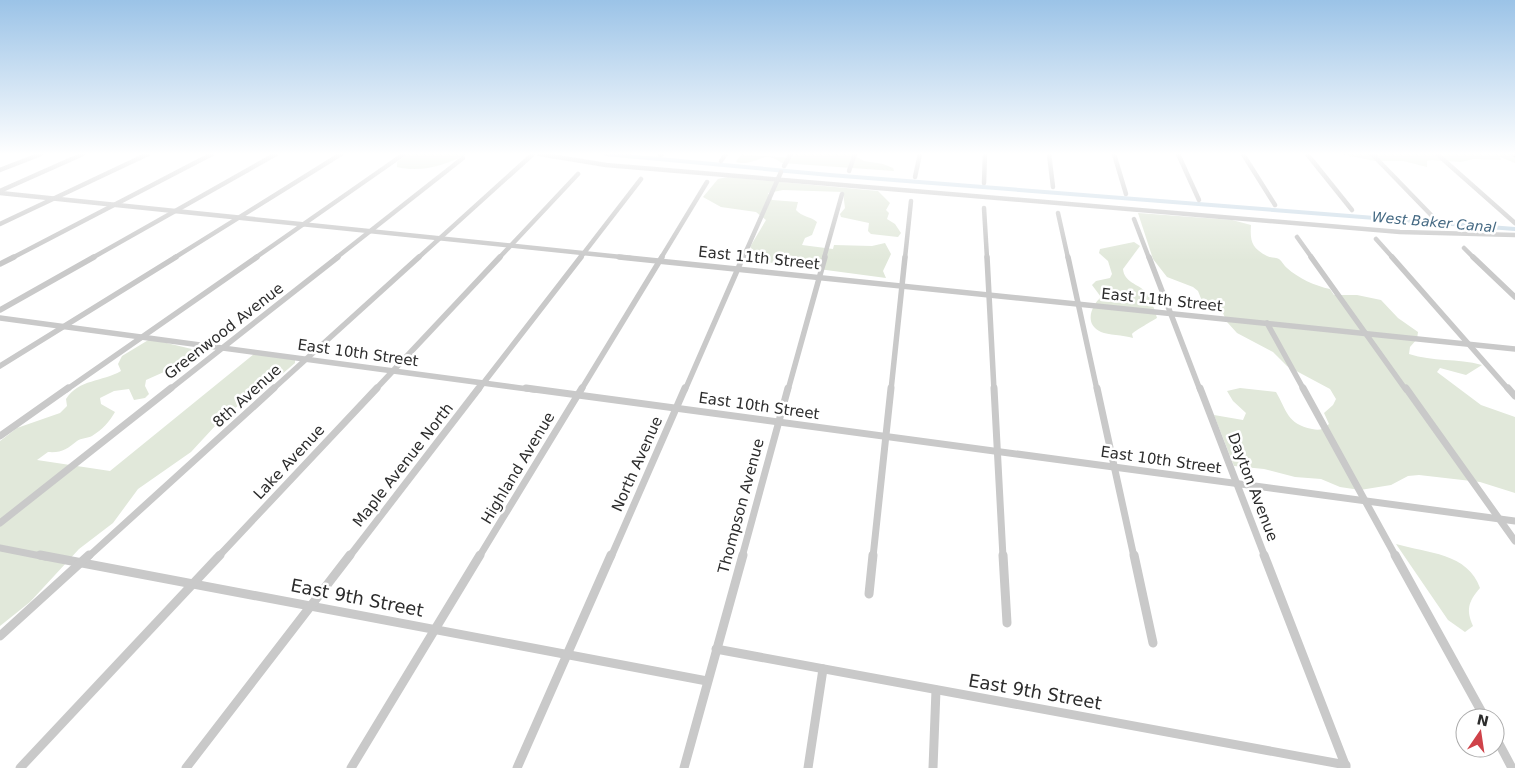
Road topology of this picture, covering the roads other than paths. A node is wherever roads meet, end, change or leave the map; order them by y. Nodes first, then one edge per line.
1 (73, 190) edge
2 (143, 190) edge
3 (212, 190) edge
4 (283, 190) edge
5 (353, 190) edge
6 (422, 190) edge
7 (493, 190) edge
8 (563, 190) edge
9 (633, 190) edge
10 (702, 190) edge
11 (772, 190) edge
12 (905, 190) edge
13 (1125, 190) edge
14 (1195, 190) edge
15 (1265, 190) edge
16 (1336, 190) edge
17 (1407, 190) edge
18 (1477, 190) edge
19 (0, 192) edge
20 (842, 194) dead end
21 (1126, 194) dead end
22 (54, 199) junction
23 (1200, 200) dead end
24 (911, 201) dead end
25 (114, 205) junction
26 (1275, 205) dead end
27 (984, 208) dead end
28 (1352, 210) dead end
29 (175, 211) junction
30 (1058, 213) dead end
31 (238, 218) junction
32 (1434, 218) dead end
33 (1134, 219) dead end
34 (1515, 223) edge
35 (0, 224) edge
36 (304, 224) junction
37 (370, 231) junction
38 (1515, 235) edge
39 (1297, 236) dead end
40 (440, 238) junction
41 (1376, 239) dead end
42 (511, 245) junction
43 (1464, 248) dead end
44 (584, 253) junction
45 (660, 261) junction
46 (0, 264) edge
47 (738, 268) junction
48 (819, 277) junction
49 (902, 286) junction
50 (988, 295) junction
51 (1515, 297) edge
52 (1078, 304) junction
53 (0, 310) edge
54 (1170, 314) junction
55 (0, 318) edge
56 (1267, 324) junction
57 (63, 326) junction
58 (1367, 334) junction
59 (142, 337) junction
60 (1470, 345) junction
61 (223, 348) junction
62 (1515, 350) edge
63 (306, 358) junction
64 (0, 366) edge
65 (393, 370) junction
66 (484, 382) junction
67 (578, 395) junction
68 (1515, 396) edge
69 (677, 408) junction
70 (779, 422) junction
71 (0, 436) edge
72 (886, 436) junction
73 (997, 451) junction
74 (1114, 466) junction
75 (1236, 483) junction
76 (1365, 500) junction
77 (1500, 519) junction
78 (1515, 521) edge
79 (0, 522) edge
80 (1515, 541) edge
81 (0, 548) edge
82 (81, 563) junction
83 (193, 584) junction
84 (868, 594) dead end
85 (311, 606) junction
86 (1007, 623) dead end
87 (436, 629) junction
88 (0, 636) edge
89 (1153, 643) dead end
90 (716, 650) junction
91 (568, 654) junction
92 (823, 669) junction
93 (707, 681) junction
94 (936, 690) junction
95 (1479, 708) edge
96 (1505, 755) edge
97 (1346, 767) edge
98 (20, 768) edge
99 (186, 768) edge
100 (351, 768) edge
101 (517, 768) edge
102 (684, 768) edge
103 (808, 768) edge
104 (933, 768) edge
105 (1512, 768) edge

1 - 22 street
2 - 25 street
3 - 29 street
4 - 31 street
5 - 36 street
6 - 37 street, Greenwood Avenue
7 - 40 street, 8th Avenue
8 - 42 street, Lake Avenue
9 - 44 street, Maple Avenue North
10 - 45 street, Highland Avenue
11 - 47 street, North Avenue
12 - 38 street
13 - 21 street
14 - 23 street
15 - 26 street
16 - 28 street
17 - 32 street
18 - 34 street
19 - 22 street, East 11th Street
20 - 48 street, Thompson Avenue
22 - 25 street, East 11th Street
22 - 35 street
24 - 49 street
25 - 29 street, East 11th Street
25 - 46 street
27 - 50 street
29 - 31 street, East 11th Street
29 - 53 street
30 - 52 street
31 - 36 street, East 11th Street
31 - 57 street
33 - 54 street, Dayton Avenue
36 - 37 street, East 11th Street
36 - 59 street
37 - 40 street, East 11th Street
37 - 61 street, Greenwood Avenue
39 - 58 street
40 - 42 street, East 11th Street
40 - 63 street, 8th Avenue
41 - 60 street
42 - 44 street, East 11th Street
42 - 65 street, Lake Avenue
43 - 51 street
44 - 45 street, East 11th Street
44 - 66 street, Maple Avenue North
45 - 47 street, East 11th Street
45 - 67 street, Highland Avenue
47 - 48 street, East 11th Street
47 - 69 street, North Avenue
48 - 49 street, East 11th Street
48 - 70 street, Thompson Avenue
49 - 50 street, East 11th Street
49 - 72 street
50 - 52 street, East 11th Street
50 - 73 street
52 - 54 street, East 11th Street
52 - 74 street
54 - 56 street, East 11th Street
54 - 75 street, Dayton Avenue
55 - 57 street, East 10th Street
56 - 58 street, East 11th Street
56 - 76 street
57 - 59 street, East 10th Street
57 - 64 street
58 - 60 street, East 11th Street
58 - 77 street
59 - 61 street, East 10th Street
59 - 71 street
60 - 62 street, East 11th Street
60 - 68 street
61 - 63 street, East 10th Street
61 - 79 street, Greenwood Avenue
63 - 65 street, East 10th Street
63 - 82 street, 8th Avenue
65 - 66 street, East 10th Street
65 - 83 street, Lake Avenue
66 - 67 street, East 10th Street
66 - 85 street, Maple Avenue North
67 - 69 street, East 10th Street
67 - 87 street, Highland Avenue
69 - 70 street, East 10th Street
69 - 91 street, North Avenue
70 - 72 street, East 10th Street
70 - 90 street, Thompson Avenue
72 - 73 street, East 10th Street
72 - 84 street
73 - 74 street, East 10th Street
73 - 86 street
74 - 75 street, East 10th Street
74 - 89 street
75 - 76 street, East 10th Street
75 - 97 street, Dayton Avenue
76 - 77 street, East 10th Street
76 - 95 street
77 - 78 street, East 10th Street
77 - 80 street
81 - 82 street, East 9th Street
82 - 83 street, East 9th Street
82 - 88 street, 8th Avenue
83 - 85 street, East 9th Street
83 - 98 street, Lake Avenue
85 - 87 street, East 9th Street
85 - 99 street, Maple Avenue North
87 - 91 street, East 9th Street
87 - 100 street, Highland Avenue
90 - 92 street, East 9th Street
90 - 93 street, Thompson Avenue
91 - 93 street, East 9th Street
91 - 101 street, North Avenue
92 - 94 street, East 9th Street
92 - 103 street
93 - 102 street, Thompson Avenue
94 - 97 street, East 9th Street
94 - 104 street
96 - 105 street

